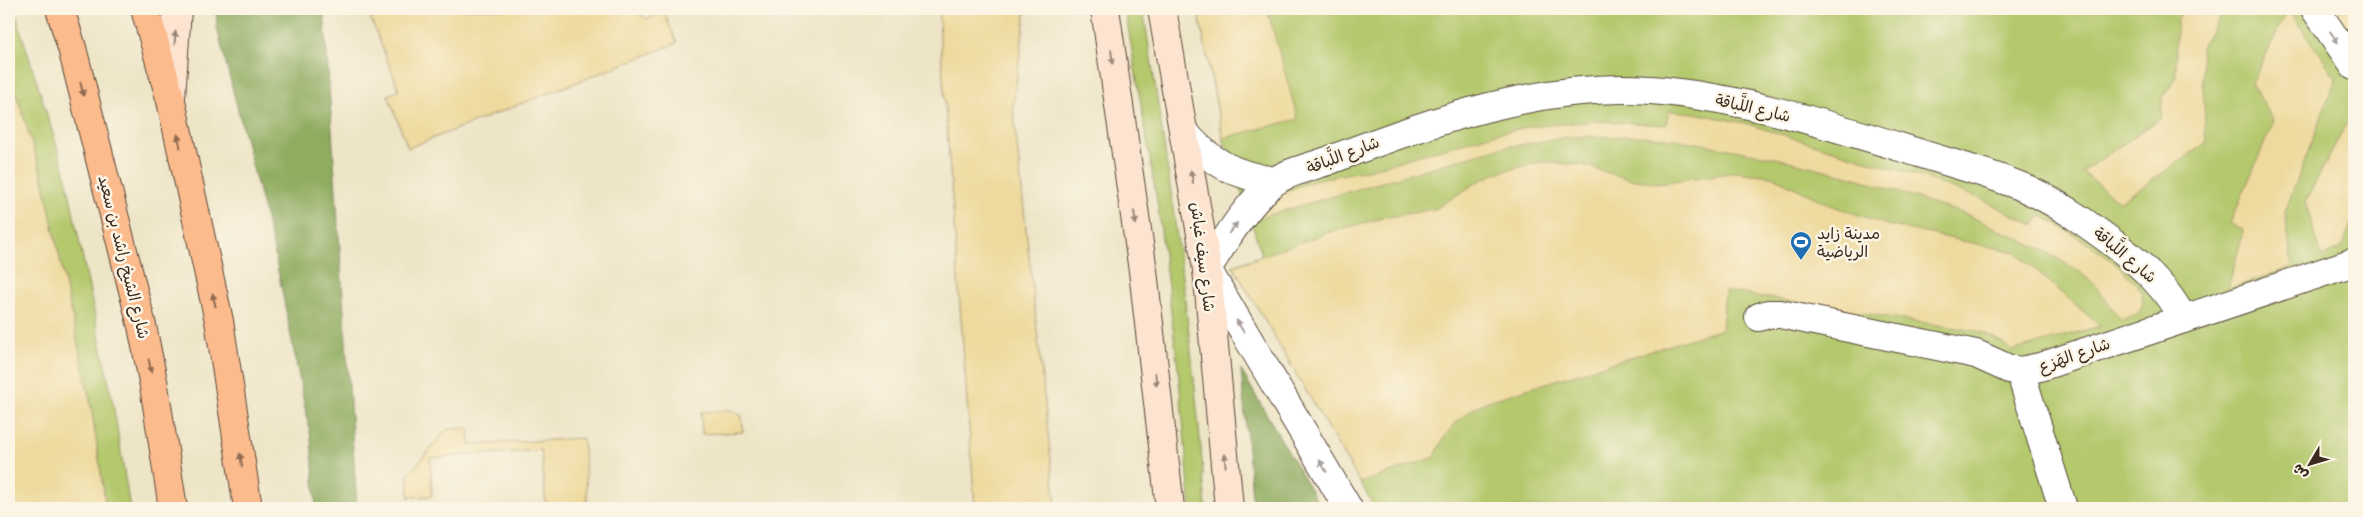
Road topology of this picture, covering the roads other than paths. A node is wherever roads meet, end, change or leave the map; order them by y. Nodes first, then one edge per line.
1 (49, 9) edge
2 (60, 9) edge
3 (145, 9) edge
4 (177, 9) edge
5 (1105, 9) edge
6 (1162, 9) edge
7 (2315, 9) edge
8 (72, 48) junction
9 (2354, 66) edge
10 (171, 102) junction
11 (1184, 132) junction
12 (1276, 181) junction
13 (2354, 262) edge
14 (1207, 269) junction
15 (1758, 317) dead end
16 (2183, 319) junction
17 (2020, 371) junction
18 (173, 508) edge
19 (248, 508) edge
20 (1170, 508) edge
21 (1229, 508) edge
22 (1348, 508) edge
23 (2063, 508) edge

1 - 8 main road
2 - 8 main road, شارع الشيخ راشد بن سعيد
3 - 10 main road
10 -> 4 street
5 -> 20 street
6 - 11 street, شارع سيف غباش
7 -> 9 street
8 -> 18 main road, شارع الشيخ راشد بن سعيد
19 -> 10 main road
11 - 12 street
14 -> 11 street, شارع سيف غباش
14 -> 12 street, شارع اللَّباقة
12 - 16 street, شارع اللَّباقة
13 - 16 street, شارع الهَزع
21 -> 14 street, شارع سيف غباش
22 -> 14 street
15 - 17 street, شارع الهَزع
16 - 17 street, شارع الهَزع
17 - 23 street

